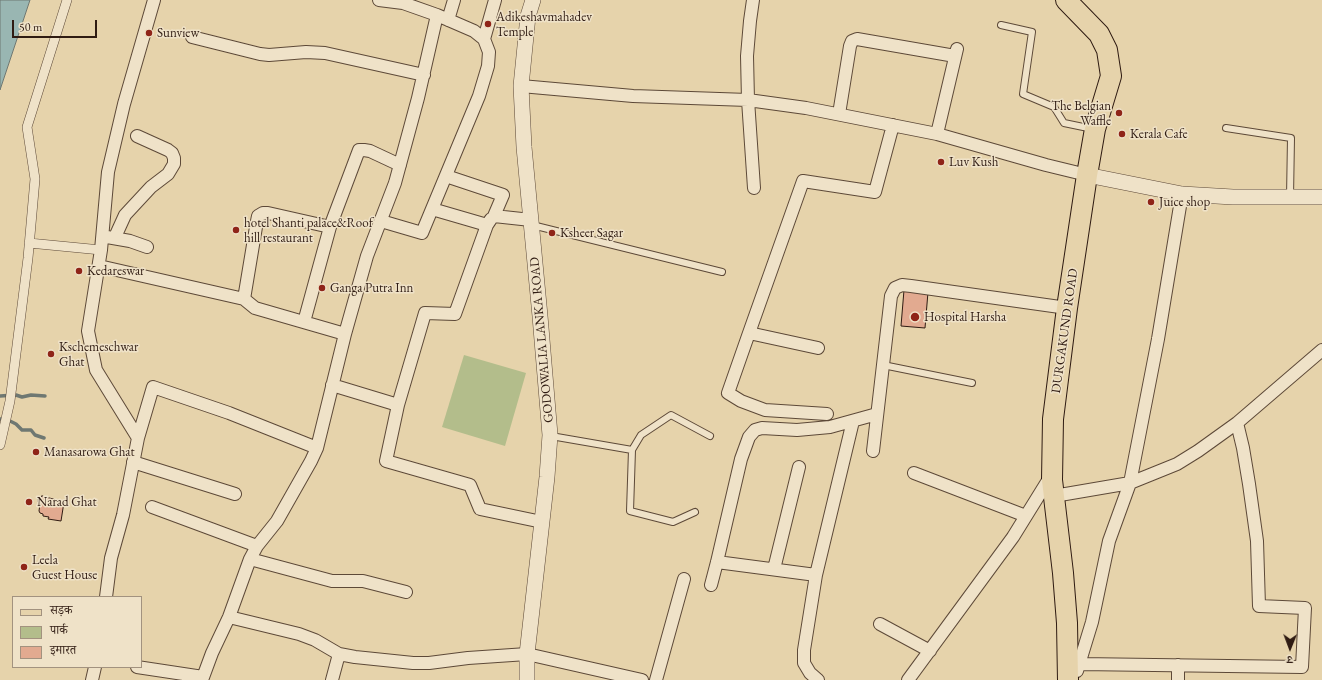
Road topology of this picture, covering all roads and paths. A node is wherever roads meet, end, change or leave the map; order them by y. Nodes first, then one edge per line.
1 (67, 0) edge
2 (154, 0) edge
3 (379, 0) edge
4 (454, 0) edge
5 (495, 0) edge
6 (533, 0) edge
7 (754, 0) edge
8 (1066, 0) edge
9 (403, 2) edge
10 (443, 18) junction
11 (1001, 25) dead end
12 (192, 37) dead end
13 (484, 39) junction
14 (424, 75) junction
15 (521, 86) junction
16 (748, 100) junction
17 (839, 114) junction
18 (893, 125) junction
19 (1226, 128) dead end
20 (1095, 129) junction
21 (937, 134) junction
22 (137, 136) dead end
23 (400, 165) junction
24 (1087, 175) junction
25 (446, 176) junction
26 (754, 188) dead end
27 (1182, 194) junction
28 (1290, 197) junction
29 (1322, 197) edge
30 (432, 209) junction
31 (381, 221) junction
32 (491, 221) junction
33 (531, 222) junction
34 (330, 227) junction
35 (102, 236) junction
36 (115, 238) junction
37 (29, 243) junction
38 (147, 247) dead end
39 (101, 250) junction
40 (99, 266) junction
41 (722, 272) dead end
42 (244, 299) junction
43 (1068, 308) junction
44 (304, 322) junction
45 (749, 333) junction
46 (345, 334) junction
47 (818, 348) dead end
48 (1322, 350) edge
49 (883, 365) junction
50 (972, 383) dead end
51 (332, 384) junction
52 (398, 405) junction
53 (827, 414) dead end
54 (877, 414) junction
55 (853, 421) junction
56 (1237, 424) junction
57 (550, 435) junction
58 (710, 436) dead end
59 (138, 438) junction
60 (0, 445) edge
61 (317, 448) junction
62 (632, 450) junction
63 (873, 451) dead end
64 (133, 462) junction
65 (799, 467) dead end
66 (914, 473) dead end
67 (1052, 473) junction
68 (1130, 483) junction
69 (235, 494) dead end
70 (1054, 496) junction
71 (152, 507) dead end
72 (695, 512) dead end
73 (1026, 516) junction
74 (542, 522) junction
75 (257, 546) junction
76 (250, 560) junction
77 (717, 562) junction
78 (774, 569) junction
79 (816, 575) junction
80 (684, 579) dead end
81 (710, 585) dead end
82 (406, 592) dead end
83 (106, 596) edge
84 (228, 617) junction
85 (880, 624) dead end
86 (930, 651) junction
87 (339, 654) junction
88 (527, 654) junction
89 (1080, 664) junction
90 (1178, 665) junction
91 (806, 667) junction
92 (95, 668) edge
93 (142, 668) edge
94 (203, 678) edge
95 (92, 680) edge
96 (332, 680) edge
97 (527, 680) edge
98 (642, 680) edge
99 (656, 680) edge
100 (803, 680) edge
101 (818, 680) edge
102 (908, 680) edge
103 (1068, 680) edge
104 (1075, 680) edge
105 (1178, 680) edge

1 - 37 street
2 - 35 street
3 - 9 street
4 - 10 street
5 - 13 street
6 - 15 street, GODOWALIA LANKA ROAD
7 - 16 street
8 - 20 main road, DURGAKUND ROAD
9 - 10 street
10 - 13 street
10 - 14 street
11 - 20 lane
12 - 14 street
13 - 25 street
14 - 23 street
15 - 16 street
15 - 33 street, GODOWALIA LANKA ROAD
16 - 17 street
16 - 26 street
17 - 18 street
17 - 21 street
18 - 21 street
18 - 45 street
19 - 28 lane
20 - 24 main road, DURGAKUND ROAD
21 - 24 street
22 - 36 street
23 - 31 street
23 - 34 street
24 - 27 street
24 - 43 main road, DURGAKUND ROAD
25 - 30 street
25 - 32 street
27 - 28 street
27 - 68 street
28 - 29 street
30 - 31 street
30 - 32 street
31 - 46 street
32 - 33 street
32 - 52 street
33 - 41 lane
33 - 57 street, GODOWALIA LANKA ROAD
34 - 42 street
34 - 44 street
35 - 36 street
35 - 39 street
36 - 38 street
37 - 39 street
37 - 60 street
39 - 40 street
40 - 42 street
40 - 59 street
42 - 44 street
43 - 49 street
43 - 67 main road, DURGAKUND ROAD
44 - 46 street
45 - 47 street
45 - 53 street
46 - 51 street
48 - 56 street
49 - 50 lane
49 - 54 street
51 - 52 street
51 - 61 street
52 - 74 street
54 - 55 street
54 - 63 street
55 - 77 street
55 - 79 street
56 - 68 street
56 - 90 street
57 - 62 lane
57 - 74 street, GODOWALIA LANKA ROAD
58 - 62 lane
59 - 61 street
59 - 64 street
61 - 75 street
62 - 72 lane
64 - 69 street
64 - 83 street
65 - 78 street
66 - 73 street
67 - 70 main road, DURGAKUND ROAD
67 - 73 street
68 - 70 street
68 - 89 street
70 - 103 main road, DURGAKUND ROAD
71 - 75 street
73 - 86 street
74 - 88 street, GODOWALIA LANKA ROAD
75 - 76 street
76 - 82 street
76 - 84 street
77 - 78 street
77 - 81 street
78 - 79 street
79 - 91 street
80 - 99 street
84 - 87 street
84 - 94 street
85 - 86 street
86 - 102 street
87 - 88 street
87 - 96 street
88 - 97 street, GODOWALIA LANKA ROAD
88 - 98 street
89 - 90 street
89 - 104 street
90 - 105 street
91 - 100 street
91 - 101 street
92 - 95 street
93 - 94 street

